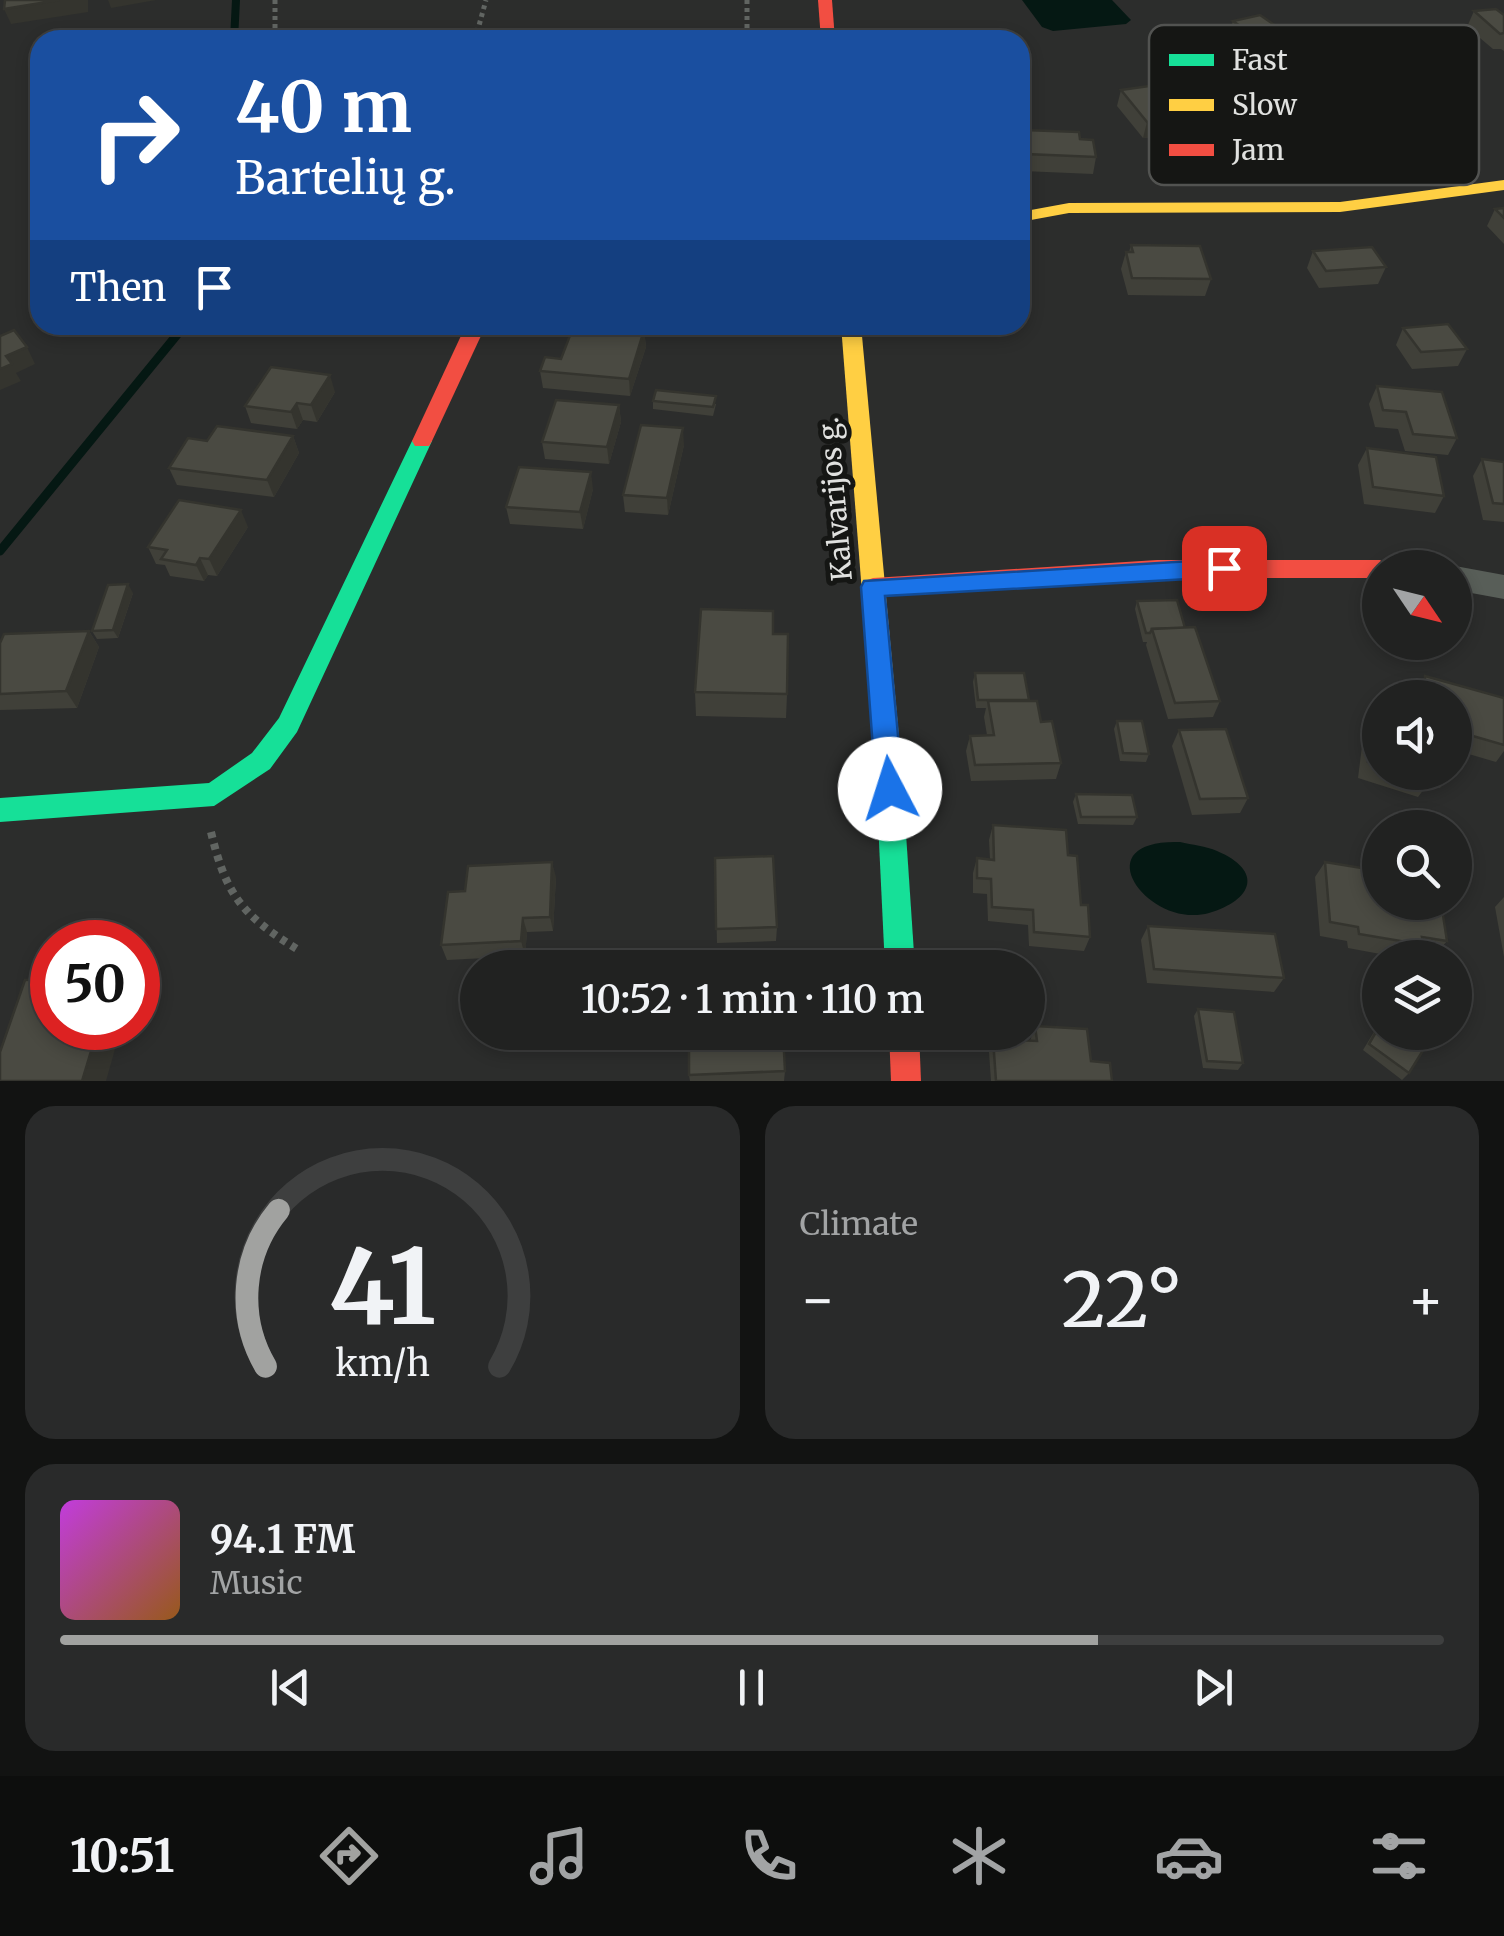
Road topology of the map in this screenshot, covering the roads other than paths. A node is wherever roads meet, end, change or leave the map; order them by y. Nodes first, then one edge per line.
1 (825, 0) edge
2 (827, 30) edge
3 (1504, 185) edge
4 (1030, 215) edge
5 (471, 335) edge
6 (853, 335) edge
7 (1362, 568) edge
8 (1472, 581) edge
9 (1504, 586) edge
10 (872, 587) junction
11 (0, 810) edge
12 (899, 950) edge
13 (905, 1050) edge
14 (906, 1081) edge

1 - 2 street
3 - 4 street
5 - 11 street
6 - 10 street, Kalvarijos g.
7 - 10 street
8 - 9 street
10 - 12 street, Kalvarijos g.
13 - 14 street

